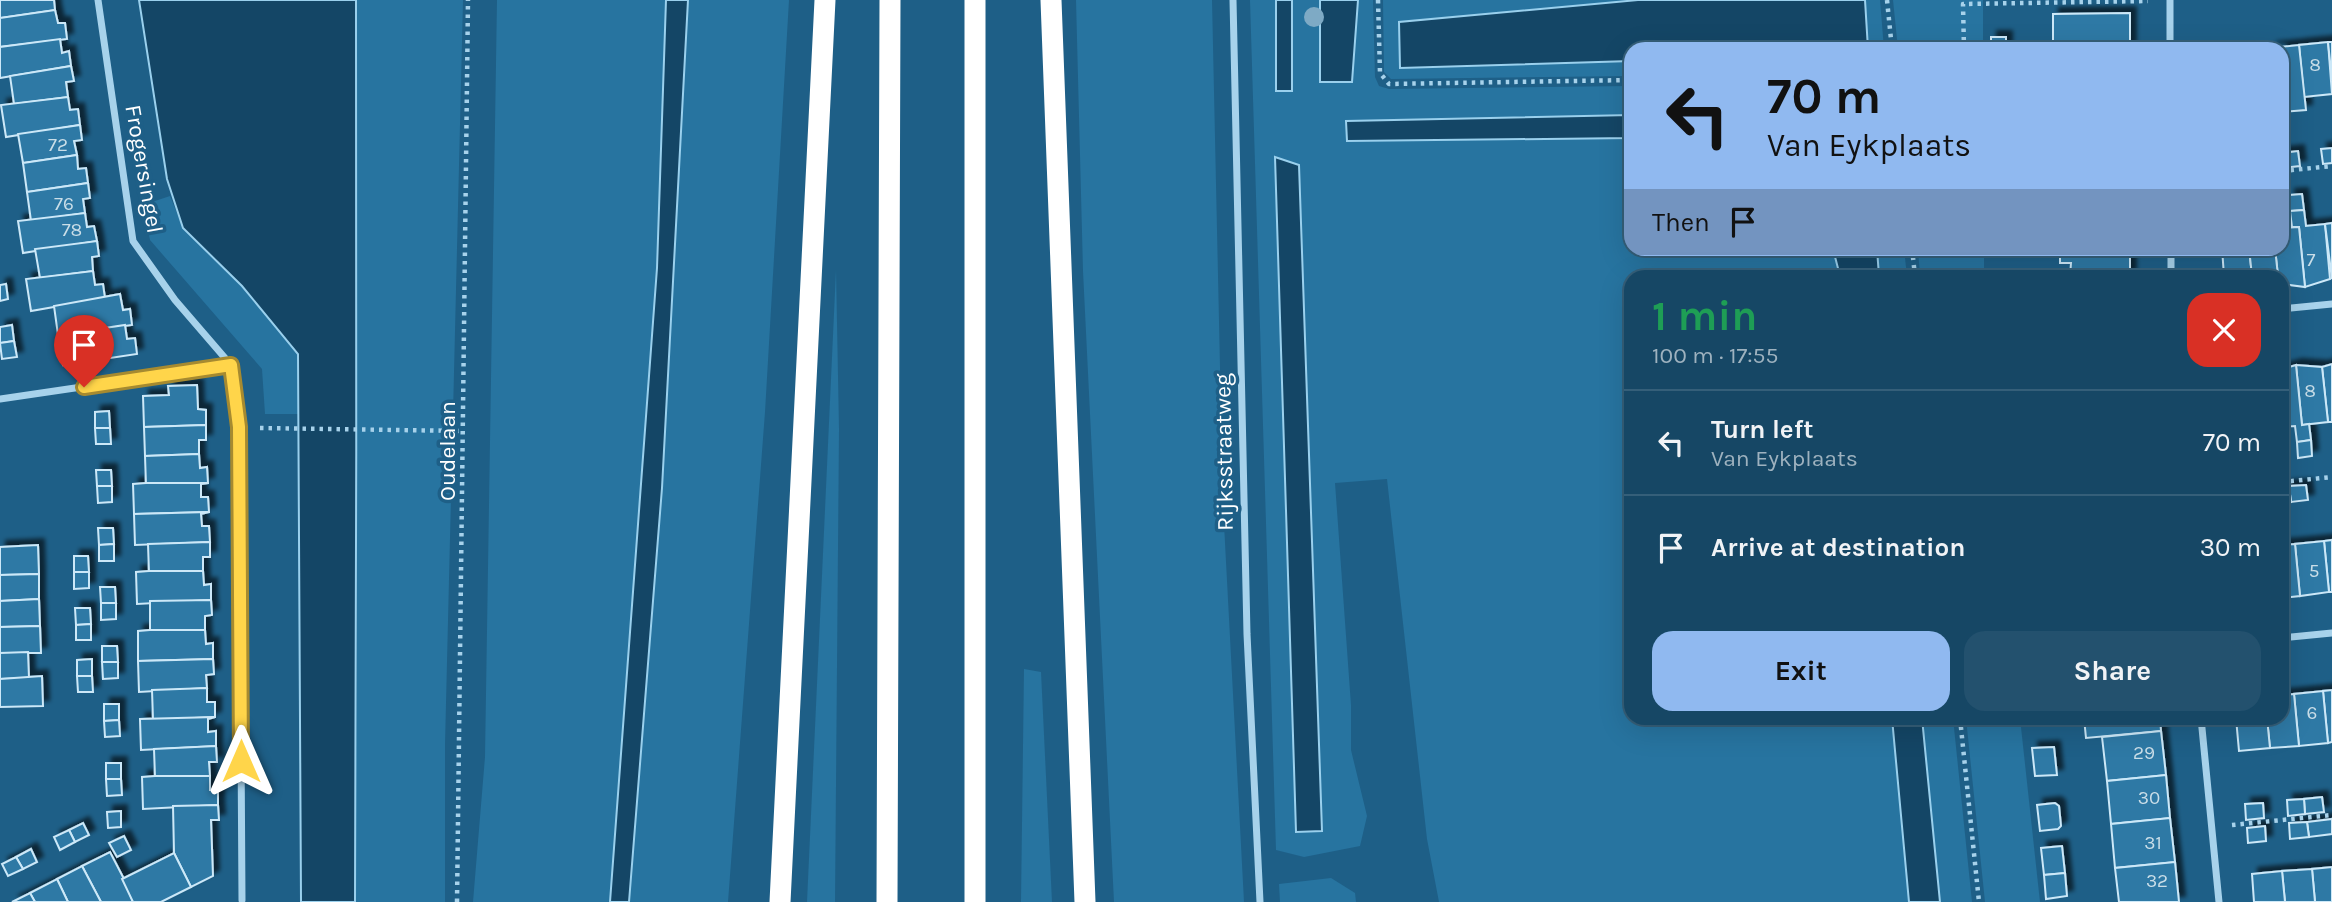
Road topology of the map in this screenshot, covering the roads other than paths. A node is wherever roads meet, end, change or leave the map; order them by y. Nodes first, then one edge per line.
1 (98, 0) edge
2 (825, 0) edge
3 (891, 0) edge
4 (975, 0) edge
5 (1051, 0) edge
6 (1233, 0) edge
7 (2170, 0) edge
8 (2177, 0) edge
9 (2170, 42) edge
10 (2332, 304) edge
11 (2289, 308) edge
12 (231, 365) junction
13 (0, 399) edge
14 (2332, 633) edge
15 (2289, 637) edge
16 (2202, 725) edge
17 (242, 900) dead end
18 (780, 902) edge
19 (887, 902) edge
20 (975, 902) edge
21 (1085, 902) edge
22 (1260, 902) edge
23 (2218, 902) edge

1 - 12 street, Frogersingel
2 - 18 highway
3 - 19 highway
4 - 20 highway
5 - 21 highway
6 - 22 street, Rijksstraatweg
7 - 8 street
7 - 9 street
10 - 11 street
12 - 13 street
12 - 17 street
14 - 15 street
16 - 23 street

